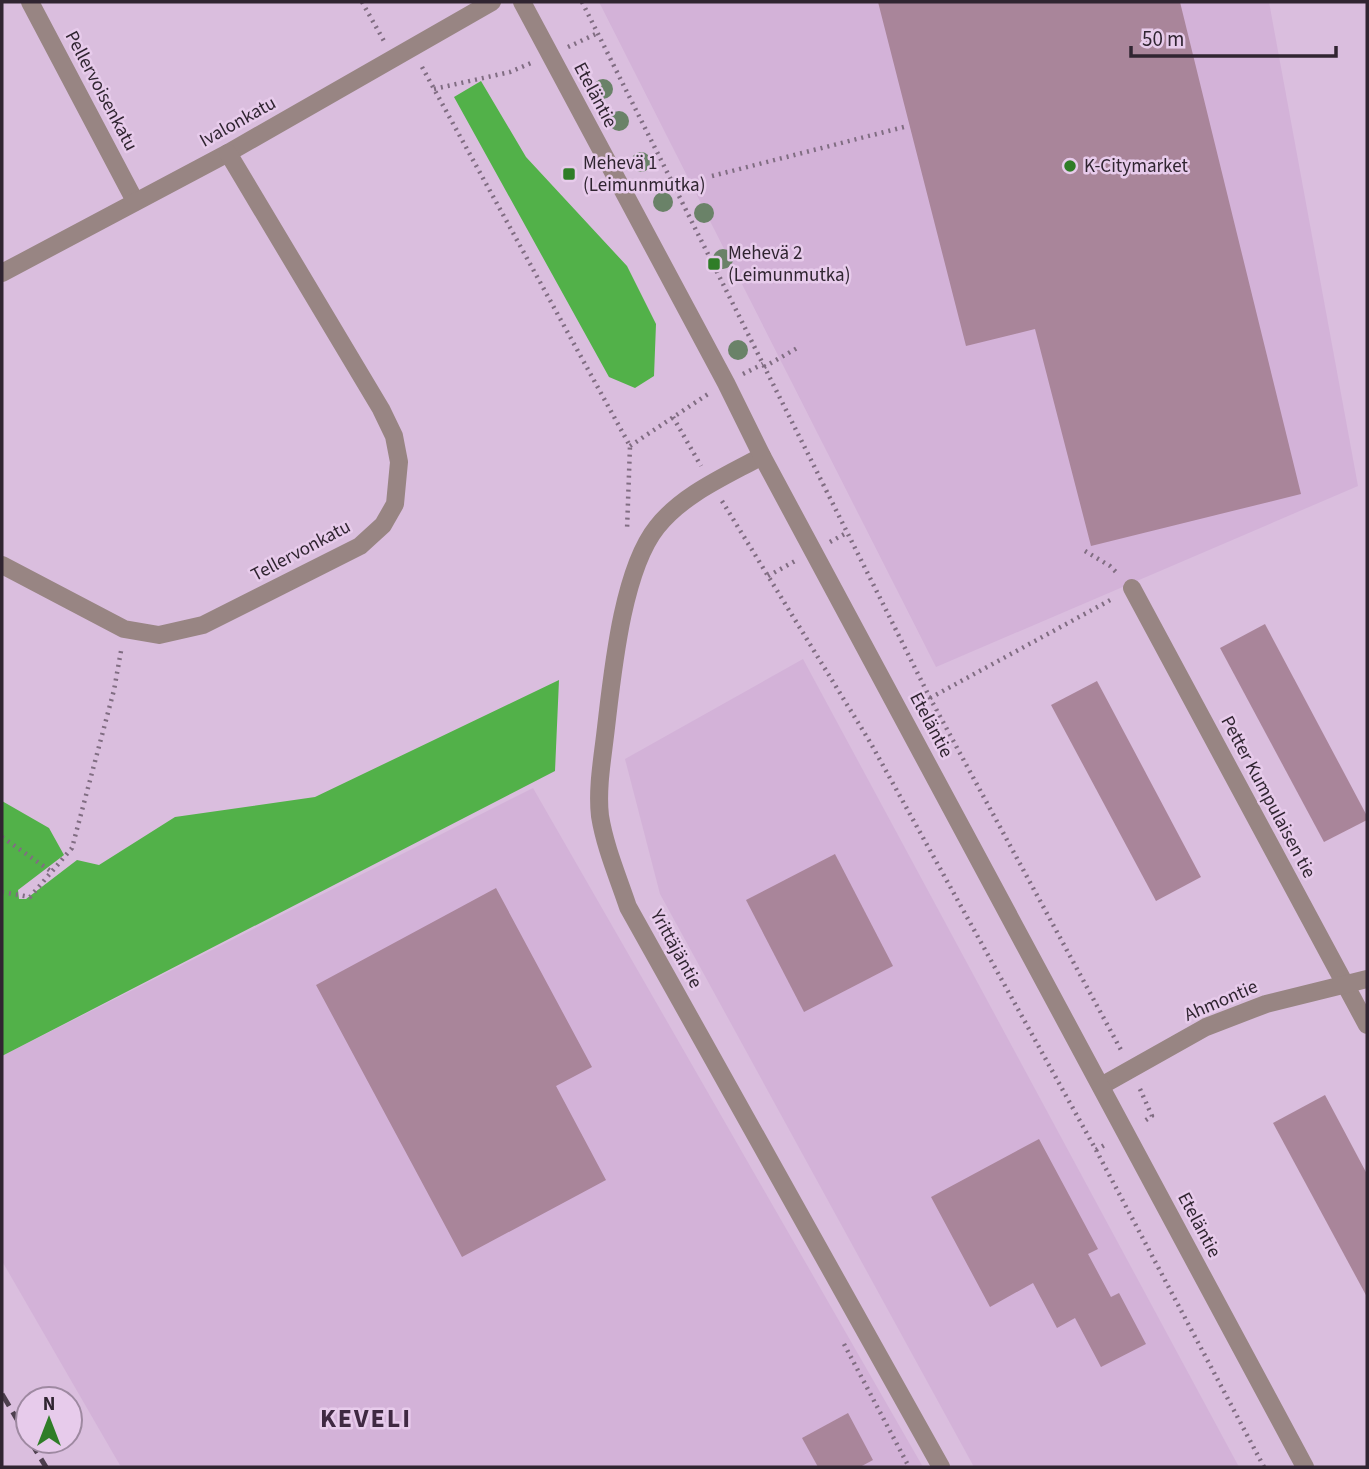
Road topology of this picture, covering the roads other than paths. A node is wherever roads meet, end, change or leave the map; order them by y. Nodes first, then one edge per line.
1 (30, 2) edge
2 (492, 2) edge
3 (522, 2) edge
4 (228, 153) junction
5 (135, 201) junction
6 (2, 273) edge
7 (762, 456) junction
8 (2, 565) edge
9 (1132, 589) road end
10 (1367, 979) edge
11 (1345, 984) junction
12 (1367, 1025) edge
13 (1101, 1086) junction
14 (941, 1467) edge
15 (1306, 1467) edge

1 - 5 street, Pellervoisenkatu
2 - 4 street, Ivalonkatu
3 - 7 street, Eteläntie
4 - 5 street, Ivalonkatu
4 - 8 street, Tellervonkatu
5 - 6 street, Ivalonkatu
7 - 13 street, Eteläntie
7 - 14 street, Yrittäjäntie
9 - 11 street, Petter Kumpulaisen tie
10 - 11 street, Ahmontie
11 - 12 street, Petter Kumpulaisen tie
11 - 13 street, Ahmontie
13 - 15 street, Eteläntie

